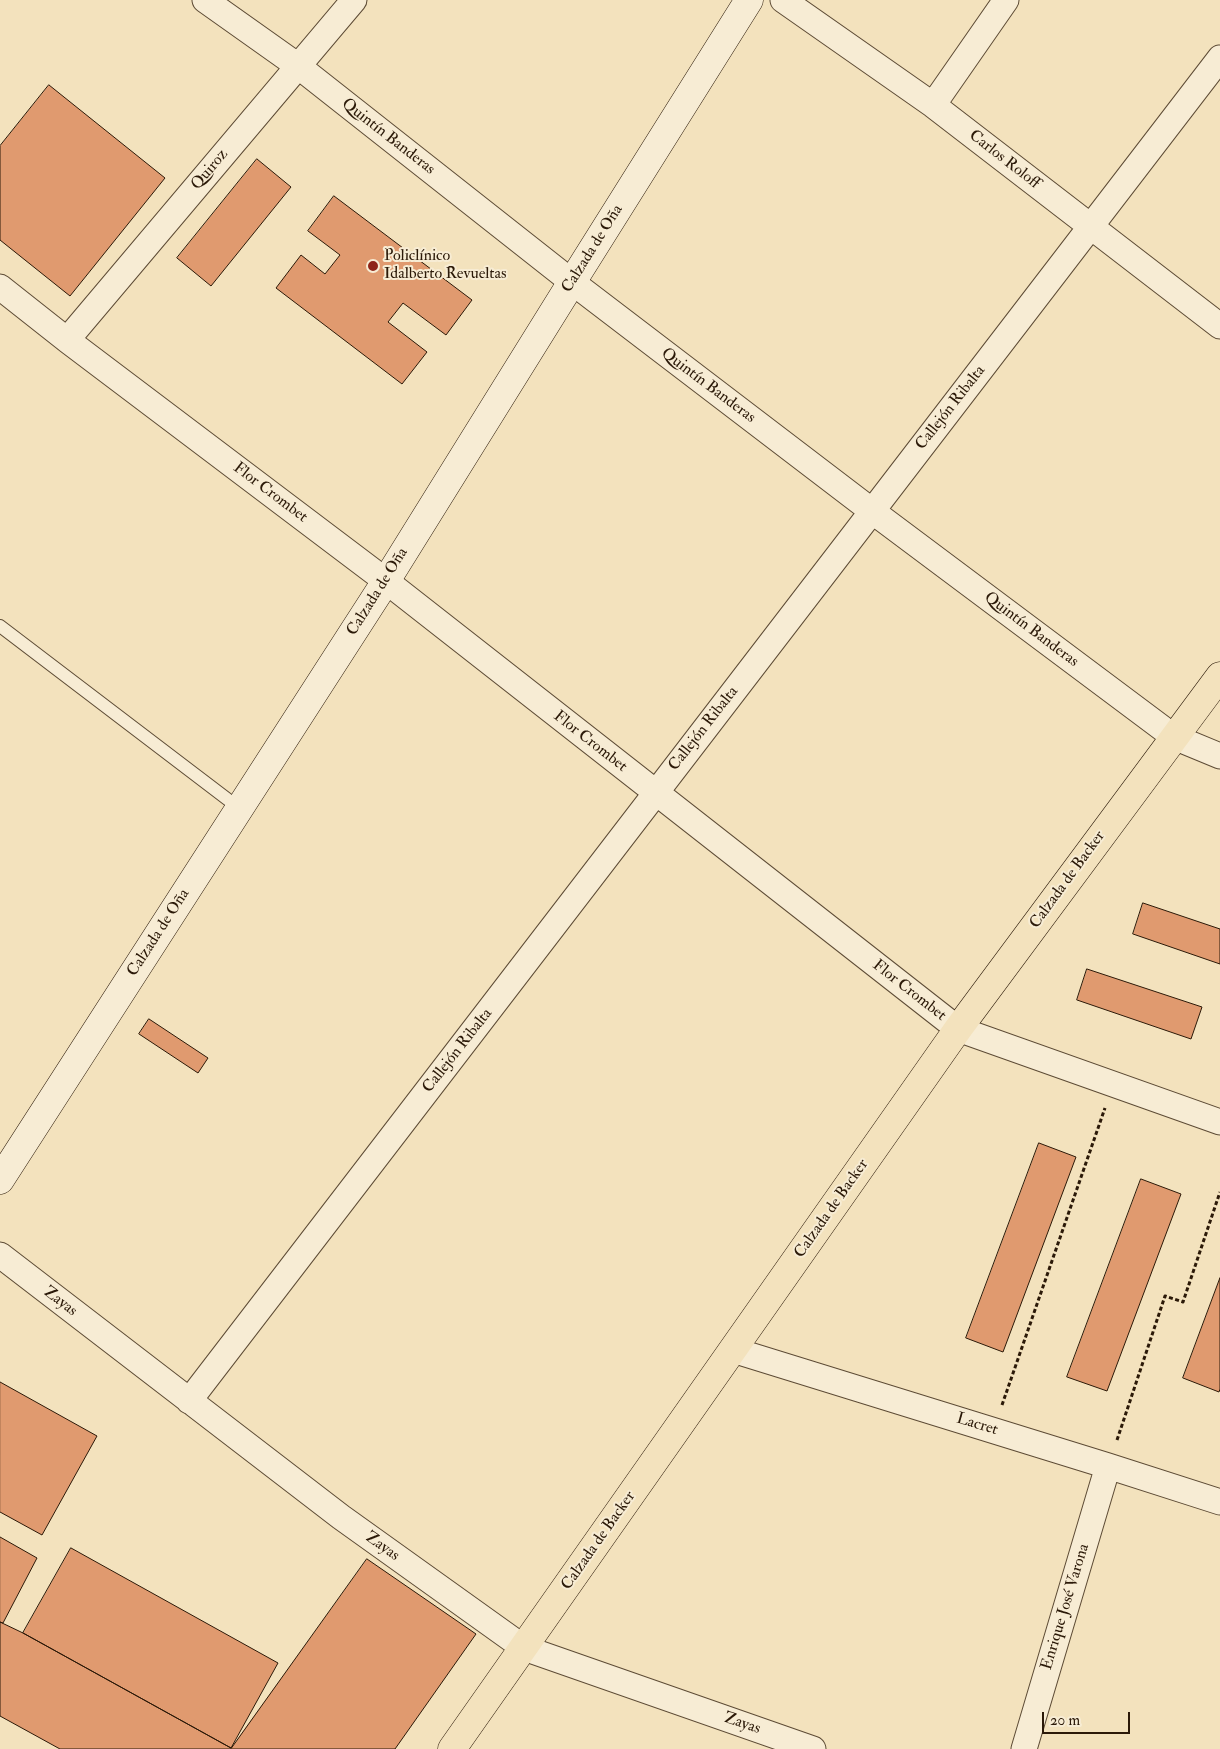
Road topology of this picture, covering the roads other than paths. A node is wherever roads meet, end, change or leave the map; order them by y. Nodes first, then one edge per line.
1 (206, 0) edge
2 (354, 0) edge
3 (749, 0) edge
4 (783, 0) edge
5 (1006, 0) edge
6 (1220, 58) edge
7 (298, 66) junction
8 (933, 105) junction
9 (1090, 227) junction
10 (572, 282) junction
11 (0, 287) edge
12 (1220, 326) edge
13 (67, 340) junction
14 (872, 511) junction
15 (386, 581) junction
16 (0, 626) edge
17 (1220, 676) edge
18 (1174, 737) junction
19 (1220, 756) edge
20 (655, 794) junction
21 (240, 808) junction
22 (958, 1029) junction
23 (1220, 1122) edge
24 (0, 1180) edge
25 (0, 1255) edge
26 (733, 1350) junction
27 (189, 1401) junction
28 (1108, 1466) junction
29 (1220, 1502) edge
30 (524, 1648) junction
31 (452, 1749) edge
32 (813, 1749) edge
33 (1024, 1749) edge

1 - 7 street, Quintín Banderas
2 - 7 street, Quiroz
3 - 10 street, Calzada de Oña
4 - 8 street, Carlos Roloff
5 - 8 street
6 - 9 street, Callejón Ribalta
7 - 10 street, Quintín Banderas
7 - 13 street, Quiroz
8 - 9 street, Carlos Roloff
9 - 12 street, Carlos Roloff
9 - 14 street, Callejón Ribalta
10 - 14 street, Quintín Banderas
10 - 15 street, Calzada de Oña
11 - 13 street, Flor Crombet
13 - 15 street, Flor Crombet
14 - 18 street, Quintín Banderas
14 - 20 street, Callejón Ribalta
15 - 20 street, Flor Crombet
15 - 21 street, Calzada de Oña
16 - 21 lane
17 - 18 main road, Calzada de Backer
18 - 19 street, Quintín Banderas
18 - 22 main road, Calzada de Backer
20 - 22 street, Flor Crombet
20 - 27 street, Callejón Ribalta
21 - 24 street, Calzada de Oña
22 - 23 street, Flor Crombet
22 - 26 main road, Calzada de Backer
25 - 27 street, Zayas
26 - 28 street, Lacret
26 - 30 main road, Calzada de Backer
27 - 30 street, Zayas
28 - 29 street, Lacret
28 - 33 street, Enrique José Varona
30 - 31 main road, Calzada de Backer
30 - 32 street, Zayas

